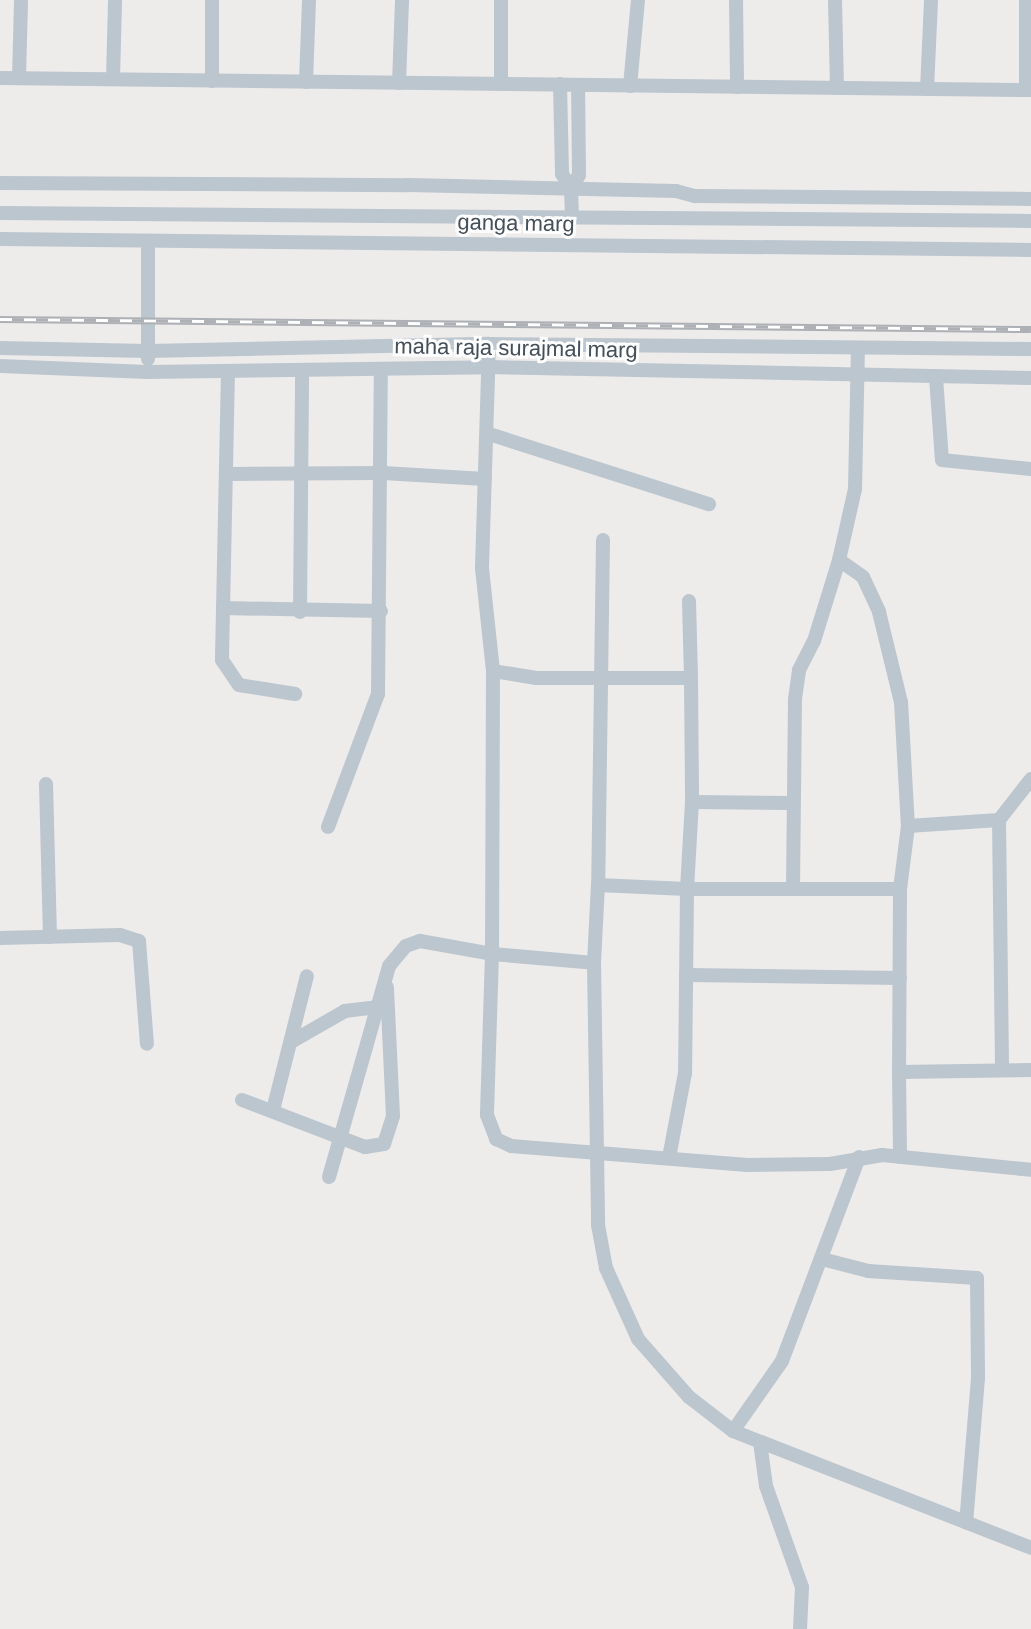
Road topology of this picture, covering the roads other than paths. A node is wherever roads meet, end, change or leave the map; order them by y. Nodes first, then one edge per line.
1 (21, 0) edge
2 (115, 0) edge
3 (212, 0) edge
4 (309, 0) edge
5 (402, 0) edge
6 (501, 0) edge
7 (638, 0) edge
8 (736, 0) edge
9 (835, 0) edge
10 (931, 0) edge
11 (1026, 0) edge
12 (0, 78) edge
13 (19, 78) junction
14 (113, 79) junction
15 (212, 81) junction
16 (306, 82) junction
17 (399, 83) junction
18 (501, 84) junction
19 (560, 84) junction
20 (578, 85) junction
21 (630, 86) junction
22 (737, 87) junction
23 (837, 88) junction
24 (927, 89) junction
25 (1029, 90) edge
26 (0, 183) edge
27 (571, 188) junction
28 (1031, 199) edge
29 (0, 213) edge
30 (572, 216) junction
31 (1031, 221) edge
32 (0, 239) edge
33 (148, 241) junction
34 (1031, 250) edge
35 (489, 344) junction
36 (0, 348) edge
37 (858, 348) junction
38 (1031, 349) edge
39 (148, 351) junction
40 (0, 366) edge
41 (489, 367) junction
42 (381, 369) junction
43 (302, 370) junction
44 (228, 371) junction
45 (147, 372) junction
46 (861, 376) junction
47 (936, 377) junction
48 (1031, 378) edge
49 (489, 434) junction
50 (1031, 469) edge
51 (383, 473) junction
52 (226, 474) junction
53 (301, 474) junction
54 (485, 479) junction
55 (709, 504) dead end
56 (603, 540) dead end
57 (839, 560) junction
58 (689, 601) dead end
59 (223, 608) junction
60 (381, 611) junction
61 (300, 612) junction
62 (493, 671) junction
63 (599, 678) junction
64 (691, 678) junction
65 (295, 694) dead end
66 (1031, 779) edge
67 (46, 784) dead end
68 (692, 802) junction
69 (793, 803) junction
70 (999, 820) junction
71 (908, 826) junction
72 (328, 827) dead end
73 (598, 885) junction
74 (687, 889) junction
75 (793, 889) junction
76 (900, 889) junction
77 (50, 937) junction
78 (0, 938) edge
79 (492, 954) junction
80 (594, 963) junction
81 (686, 975) junction
82 (307, 976) dead end
83 (386, 976) junction
84 (900, 978) junction
85 (377, 1007) junction
86 (291, 1042) junction
87 (147, 1044) dead end
88 (1002, 1070) junction
89 (1031, 1070) edge
90 (899, 1072) junction
91 (242, 1100) dead end
92 (273, 1110) junction
93 (340, 1139) junction
94 (599, 1151) junction
95 (859, 1157) junction
96 (900, 1157) junction
97 (669, 1158) junction
98 (1031, 1170) edge
99 (329, 1177) dead end
100 (822, 1259) junction
101 (733, 1431) junction
102 (760, 1442) junction
103 (966, 1523) junction
104 (1031, 1548) edge
105 (800, 1629) edge

1 - 13 street
2 - 14 street
3 - 15 street
4 - 16 street
5 - 17 street
6 - 18 street
7 - 21 street
8 - 22 street
9 - 23 street
10 - 24 street
11 - 25 street
12 - 13 street
13 - 14 street
14 - 15 street
15 - 16 street
16 - 17 street
17 - 18 street
18 - 19 street
19 - 20 street
19 - 27 street
20 - 21 street
20 - 27 street
21 - 22 street
22 - 23 street
23 - 24 street
24 - 25 street
26 - 27 street
27 - 28 street
27 - 30 street
29 - 30 street, ganga marg
30 - 31 street, ganga marg
32 - 33 street, ganga marg
33 - 34 street, ganga marg
33 - 39 street
35 - 37 street, maha raja surajmal marg
35 - 39 street, maha raja surajmal marg
35 - 41 street
36 - 39 street, maha raja surajmal marg
37 - 38 street, maha raja surajmal marg
37 - 46 street
39 - 45 street
40 - 45 street, maha raja surajmal marg
41 - 42 street, maha raja surajmal marg
41 - 46 street, maha raja surajmal marg
41 - 49 street
42 - 43 street, maha raja surajmal marg
42 - 51 street
43 - 44 street, maha raja surajmal marg
43 - 53 street
44 - 45 street, maha raja surajmal marg
44 - 52 street
46 - 47 street, maha raja surajmal marg
46 - 57 street
47 - 48 street, maha raja surajmal marg
47 - 50 street
49 - 54 street
49 - 55 street
51 - 53 street
51 - 54 street
51 - 60 street
52 - 53 street
52 - 59 street
53 - 61 street
54 - 62 street
56 - 63 street
57 - 69 street
57 - 71 street
58 - 64 street
59 - 61 street
59 - 65 street
60 - 61 street
60 - 72 street
62 - 63 street
62 - 79 street
63 - 64 street
63 - 73 street
64 - 68 street
66 - 70 street
67 - 77 street
68 - 69 street
68 - 74 street
69 - 75 street
70 - 71 street
70 - 88 street
71 - 76 street
73 - 74 street
73 - 80 street
74 - 75 street
74 - 81 street
75 - 76 street
76 - 84 street
77 - 78 street
77 - 87 street
79 - 80 street
79 - 83 street
79 - 94 street
80 - 94 street
81 - 84 street
81 - 97 street
82 - 86 street
83 - 85 street
83 - 93 street
84 - 90 street
85 - 86 street
85 - 93 street
86 - 92 street
88 - 89 street
88 - 90 street
90 - 96 street
91 - 92 street
92 - 93 street
93 - 99 street
94 - 97 street
94 - 101 street
95 - 96 street
95 - 97 street
95 - 100 street
96 - 98 street
100 - 101 street
100 - 103 street
101 - 102 street
102 - 103 street
102 - 105 street
103 - 104 street

